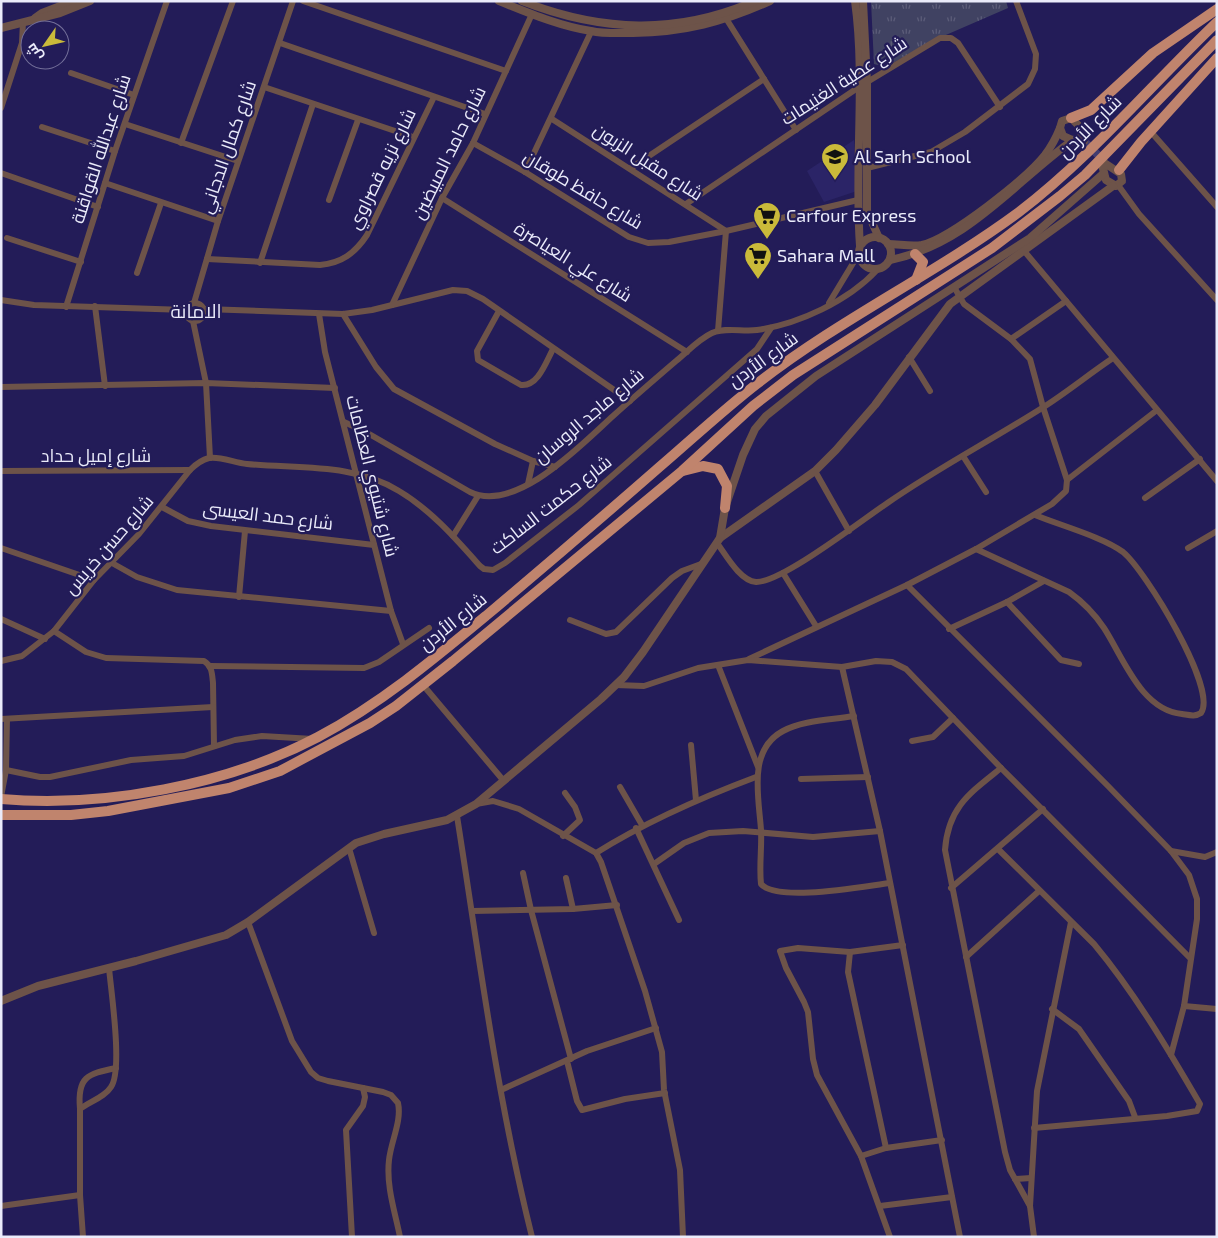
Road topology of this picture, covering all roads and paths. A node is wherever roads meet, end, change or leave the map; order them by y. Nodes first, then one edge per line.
1 (51, 1) edge
2 (89, 1) edge
3 (166, 1) edge
4 (233, 1) edge
5 (293, 1) edge
6 (303, 1) edge
7 (499, 1) edge
8 (522, 1) edge
9 (755, 1) edge
10 (770, 1) edge
11 (855, 1) edge
12 (863, 1) edge
13 (1016, 1) edge
14 (75, 3) edge
15 (1217, 9) edge
16 (48, 11) junction
17 (532, 14) junction
18 (33, 19) junction
19 (30, 20) edge
20 (727, 20) junction
21 (1217, 22) edge
22 (20, 23) edge
23 (1, 28) edge
24 (591, 32) junction
25 (1217, 40) edge
26 (280, 43) junction
27 (20, 48) edge
28 (1217, 58) edge
29 (506, 71) junction
30 (71, 73) dead end
31 (764, 79) junction
32 (867, 82) junction
33 (9, 83) junction
34 (1, 85) edge
35 (264, 87) junction
36 (859, 87) junction
37 (134, 95) junction
38 (434, 97) junction
39 (313, 104) junction
40 (1000, 107) junction
41 (1, 108) edge
42 (485, 114) junction
43 (1071, 118) junction
44 (552, 119) junction
45 (358, 120) junction
46 (125, 124) junction
47 (42, 127) dead end
48 (1060, 128) junction
49 (796, 130) junction
50 (1151, 132) junction
51 (414, 137) junction
52 (1073, 140) junction
53 (181, 143) junction
54 (473, 143) junction
55 (115, 151) junction
56 (238, 161) junction
57 (1104, 167) junction
58 (631, 168) junction
59 (868, 168) junction
60 (1119, 170) junction
61 (525, 172) junction
62 (1, 173) edge
63 (105, 183) junction
64 (1116, 186) junction
65 (442, 198) junction
66 (329, 200) dead end
67 (858, 200) junction
68 (161, 203) junction
69 (686, 204) junction
70 (98, 206) junction
71 (1217, 207) edge
72 (218, 221) junction
73 (726, 231) junction
74 (7, 238) dead end
75 (879, 238) junction
76 (888, 244) junction
77 (860, 246) junction
78 (1025, 252) junction
79 (915, 254) junction
80 (858, 255) junction
81 (207, 259) junction
82 (890, 260) junction
83 (80, 262) junction
84 (260, 263) junction
85 (877, 270) junction
86 (137, 273) dead end
87 (916, 281) junction
88 (954, 287) junction
89 (960, 296) junction
90 (1, 300) edge
91 (1217, 300) edge
92 (1066, 301) junction
93 (194, 303) junction
94 (392, 305) junction
95 (95, 306) junction
96 (827, 306) junction
97 (66, 307) junction
98 (204, 309) junction
99 (186, 310) junction
100 (499, 311) junction
101 (319, 314) junction
102 (343, 314) junction
103 (196, 321) junction
104 (771, 328) junction
105 (718, 332) junction
106 (1011, 339) junction
107 (553, 349) junction
108 (687, 352) junction
109 (909, 357) junction
110 (1113, 358) junction
111 (206, 383) junction
112 (106, 386) junction
113 (1, 387) edge
114 (335, 388) junction
115 (930, 391) dead end
116 (630, 400) junction
117 (1043, 408) junction
118 (1157, 410) junction
119 (344, 422) junction
120 (963, 456) junction
121 (210, 458) junction
122 (1200, 459) junction
123 (532, 461) junction
124 (555, 467) junction
125 (190, 470) junction
126 (1, 471) edge
127 (682, 471) junction
128 (815, 471) junction
129 (357, 473) junction
130 (1067, 480) junction
131 (1217, 481) edge
132 (528, 484) junction
133 (986, 492) dead end
134 (478, 496) junction
135 (1145, 498) dead end
136 (162, 507) junction
137 (725, 508) junction
138 (1035, 515) junction
139 (245, 530) junction
140 (849, 531) junction
141 (1217, 531) edge
142 (453, 536) junction
143 (718, 541) junction
144 (374, 545) junction
145 (1, 548) edge
146 (1188, 548) dead end
147 (976, 550) junction
148 (112, 563) junction
149 (701, 564) junction
150 (783, 573) junction
151 (94, 580) junction
152 (1044, 580) junction
153 (907, 585) junction
154 (239, 597) junction
155 (1007, 602) junction
156 (391, 610) junction
157 (1, 619) edge
158 (570, 620) dead end
159 (816, 626) junction
160 (429, 628) dead end
161 (949, 629) junction
162 (54, 632) junction
163 (45, 640) junction
164 (402, 644) junction
165 (748, 660) junction
166 (1, 661) edge
167 (1079, 664) dead end
168 (718, 665) junction
169 (210, 666) junction
170 (842, 667) junction
171 (422, 685) junction
172 (615, 685) junction
173 (213, 707) junction
174 (854, 716) junction
175 (953, 718) junction
176 (4, 719) edge
177 (314, 739) junction
178 (912, 741) dead end
179 (691, 745) dead end
180 (214, 746) junction
181 (758, 767) junction
182 (1001, 768) junction
183 (6, 770) junction
184 (756, 777) junction
185 (868, 777) junction
186 (801, 779) dead end
187 (503, 780) junction
188 (620, 787) dead end
189 (565, 793) dead end
190 (1, 798) edge
191 (696, 800) junction
192 (476, 804) junction
193 (1043, 809) junction
194 (1, 815) edge
195 (457, 816) junction
196 (639, 827) junction
197 (880, 831) junction
198 (761, 832) junction
199 (563, 836) junction
200 (349, 848) junction
201 (998, 849) junction
202 (1171, 852) junction
203 (1217, 852) edge
204 (596, 853) junction
205 (654, 864) junction
206 (523, 873) dead end
207 (566, 878) dead end
208 (890, 883) junction
209 (951, 888) junction
210 (1039, 891) junction
211 (617, 905) junction
212 (573, 909) junction
213 (531, 910) junction
214 (472, 911) junction
215 (679, 920) dead end
216 (248, 922) junction
217 (1071, 922) junction
218 (374, 933) dead end
219 (903, 945) junction
220 (850, 952) junction
221 (966, 957) junction
222 (1190, 958) junction
223 (109, 968) junction
224 (1, 1001) edge
225 (1184, 1006) junction
226 (1217, 1009) edge
227 (1052, 1010) junction
228 (656, 1028) junction
229 (1171, 1055) junction
230 (569, 1060) junction
231 (116, 1068) junction
232 (363, 1088) junction
233 (501, 1090) junction
234 (665, 1093) junction
235 (80, 1110) junction
236 (1135, 1117) junction
237 (1034, 1128) junction
238 (942, 1140) junction
239 (886, 1148) junction
240 (861, 1156) junction
241 (1031, 1178) junction
242 (1015, 1179) junction
243 (80, 1195) junction
244 (952, 1197) junction
245 (1, 1206) edge
246 (880, 1206) junction
247 (1030, 1206) junction
248 (83, 1237) edge
249 (352, 1237) edge
250 (400, 1237) edge
251 (532, 1237) edge
252 (684, 1237) edge
253 (890, 1237) edge
254 (960, 1237) edge
255 (1034, 1237) edge

1 - 16 street
2 - 14 street
3 - 37 street, شارع عبدالله القواقنة
4 - 53 street
5 - 26 street, شارع كمال الدجاني
6 - 29 street
7 - 17 street
8 - 9 street
10 - 20 street
11 - 36 street
12 - 32 street
13 - 40 street
14 - 16 street
14 - 18 street
15 - 43 highway
16 - 18 street
17 - 24 street
17 - 29 street, شارع حامد المبيضين
18 - 19 street
20 - 24 street
20 - 31 street
21 - 87 highway, شارع الأردن
22 - 23 street
24 - 44 street
25 - 127 highway, شارع الأردن
26 - 35 street, شارع كمال الدجاني
26 - 38 street
27 - 33 street
28 - 50 highway
29 - 42 street, شارع حامد المبيضين
30 - 37 street
31 - 49 street
31 - 58 street
32 - 36 street, شارع عطية الغنيمات
32 - 40 street, شارع عطية الغنيمات
32 - 59 street
33 - 34 street
33 - 41 street
35 - 39 street
35 - 56 street, شارع كمال الدجاني
36 - 49 street, شارع عطية الغنيمات
36 - 67 street
37 - 46 street, شارع عبدالله القواقنة
38 - 42 street
38 - 51 street, شارع نزيه قصراوي
39 - 45 street
39 - 84 street
40 - 59 street
42 - 54 street, شارع حامد المبيضين
43 - 48 street
43 - 52 street
44 - 58 street, شارع مقبل الزبون
44 - 61 street
45 - 51 street
45 - 66 street
46 - 53 street
46 - 55 street, شارع عبدالله القواقنة
47 - 55 street
48 - 52 street
48 - 76 street
49 - 69 street, شارع عطية الغنيمات
50 - 60 highway
50 - 71 street
51 - 84 street, شارع نزيه قصراوي
52 - 79 street
53 - 56 street
54 - 61 street, شارع حافظ طوقان
54 - 65 street, شارع حامد المبيضين
55 - 63 street, شارع عبدالله القواقنة
56 - 72 street, شارع كمال الدجاني
57 - 60 street
57 - 64 street
57 - 88 street
58 - 69 street, شارع مقبل الزبون
59 - 75 street
60 - 64 street
61 - 73 street, شارع حافظ طوقان
62 - 70 street
63 - 68 street
63 - 70 street, شارع عبدالله القواقنة
64 - 78 street
64 - 91 street
65 - 94 street, شارع حامد المبيضين
65 - 108 street, شارع علي العياصرة
67 - 73 street, شارع حافظ طوقان
67 - 77 street
68 - 72 street
68 - 86 street
69 - 73 street, شارع مقبل الزبون
70 - 83 street, شارع عبدالله القواقنة
72 - 81 street, شارع كمال الدجاني
73 - 105 street
74 - 83 street
75 - 76 street
75 - 77 street
76 - 82 street
77 - 80 street
78 - 89 street
78 - 92 street
79 - 82 street
79 - 87 highway
80 - 85 street
80 - 96 street
81 - 84 street, شارع نزيه قصراوي
81 - 93 street, شارع كمال الدجاني
82 - 85 street
83 - 97 street, شارع عبدالله القواقنة
85 - 96 street, شارع ماجد الروسان
87 - 177 highway, شارع الأردن
88 - 89 street
88 - 137 street
89 - 106 street
89 - 109 street
90 - 97 street
92 - 106 street
92 - 110 street
93 - 98 street
93 - 99 street
94 - 100 street
94 - 102 street
95 - 97 street
95 - 99 street
95 - 112 street
96 - 104 street, شارع ماجد الروسان
98 - 101 street
98 - 103 street
99 - 103 street
100 - 107 street
100 - 107 street
101 - 102 street
101 - 114 street, شارع شتيوي العظامات
102 - 123 street
103 - 111 street
104 - 105 street, شارع ماجد الروسان
104 - 142 street, شارع حكمت الساكت
105 - 108 street, شارع ماجد الروسان
106 - 117 street
107 - 116 street
108 - 116 street, شارع ماجد الروسان
109 - 115 street
109 - 128 street
110 - 117 street
110 - 118 street
111 - 112 street
111 - 114 street
111 - 121 street
112 - 113 street
114 - 119 street, شارع شتيوي العظامات
116 - 124 street, شارع ماجد الروسان
117 - 120 street
117 - 130 street
118 - 122 street
118 - 130 street
119 - 129 street, شارع شتيوي العظامات
119 - 134 street
120 - 133 street
120 - 140 street
121 - 125 street, شارع حسن خريس
121 - 129 street, شارع حكمت الساكت
122 - 131 street
122 - 135 street
123 - 124 street
123 - 132 street
124 - 132 street, شارع ماجد الروسان
125 - 126 street, شارع إميل حداد
125 - 136 street, شارع حسن خريس
127 - 137 highway
127 - 171 highway, شارع الأردن
128 - 140 street
128 - 143 street
129 - 142 street, شارع حكمت الساكت
129 - 144 street, شارع شتيوي العظامات
130 - 138 street
132 - 134 street, شارع ماجد الروسان
134 - 142 street
136 - 139 street, شارع حمد العيسى
136 - 148 street, شارع حسن خريس
137 - 143 street
138 - 147 street
138 - 152 street
139 - 144 street, شارع حمد العيسى
139 - 154 street
140 - 150 street
141 - 146 street
143 - 149 street
143 - 150 street
144 - 156 street, شارع شتيوي العظامات
145 - 151 street
147 - 152 street
147 - 153 street
148 - 151 street, شارع حسن خريس
148 - 154 street
149 - 158 street
149 - 172 street
150 - 159 street
151 - 162 street, شارع حسن خريس
152 - 155 street
153 - 159 street
153 - 161 street
154 - 156 street
155 - 161 street
155 - 167 street
156 - 164 street, شارع شتيوي العظامات
157 - 163 street
159 - 165 street
160 - 164 street
161 - 202 street
162 - 163 street, شارع حسن خريس
162 - 169 street
163 - 166 street, شارع حسن خريس
164 - 169 street
165 - 168 street
165 - 170 street
168 - 172 street
168 - 181 street
169 - 173 street
170 - 174 street
170 - 175 street
171 - 187 street
171 - 194 highway, شارع الأردن
172 - 187 street
173 - 176 street
173 - 180 street
174 - 181 street
174 - 185 street
175 - 178 street
175 - 182 street
176 - 183 street
177 - 180 street
177 - 190 highway, شارع الأردن
179 - 191 street
180 - 183 street
181 - 184 street
182 - 193 street
182 - 209 street
183 - 190 street
184 - 191 street
184 - 198 street
185 - 186 street
185 - 197 street
187 - 192 street
188 - 196 street
189 - 199 street
191 - 196 street
192 - 195 street
192 - 199 street
193 - 201 street
193 - 222 street
195 - 200 street
195 - 214 street
196 - 204 street
196 - 205 street
197 - 198 street
197 - 208 street
198 - 205 street
198 - 208 street
199 - 204 street
200 - 216 street
200 - 218 street
201 - 209 street
201 - 210 street
202 - 203 street
202 - 222 street
204 - 211 street
205 - 215 street
206 - 213 street
207 - 212 street
208 - 219 street
209 - 221 street
210 - 217 street
210 - 221 street
211 - 212 street
211 - 228 street
212 - 213 street
213 - 214 street
213 - 230 street
214 - 233 street
216 - 223 street
216 - 232 street
217 - 227 street
217 - 229 street
219 - 220 street
219 - 238 street
220 - 239 street
220 - 240 street
221 - 242 street
222 - 225 street
223 - 224 street
223 - 231 street
225 - 226 street
225 - 229 street
227 - 236 street
227 - 237 street
228 - 230 street
228 - 234 street
229 - 236 street
230 - 233 street
230 - 234 street
231 - 235 street
231 - 235 street
232 - 249 street
232 - 250 street
233 - 251 street
234 - 252 street
235 - 243 street
236 - 237 street
237 - 241 street
238 - 239 street
238 - 244 street
239 - 240 street
240 - 246 street
241 - 242 street
241 - 247 street
242 - 247 street
243 - 245 street
243 - 248 street
244 - 246 street
244 - 254 street
246 - 253 street
247 - 255 street

